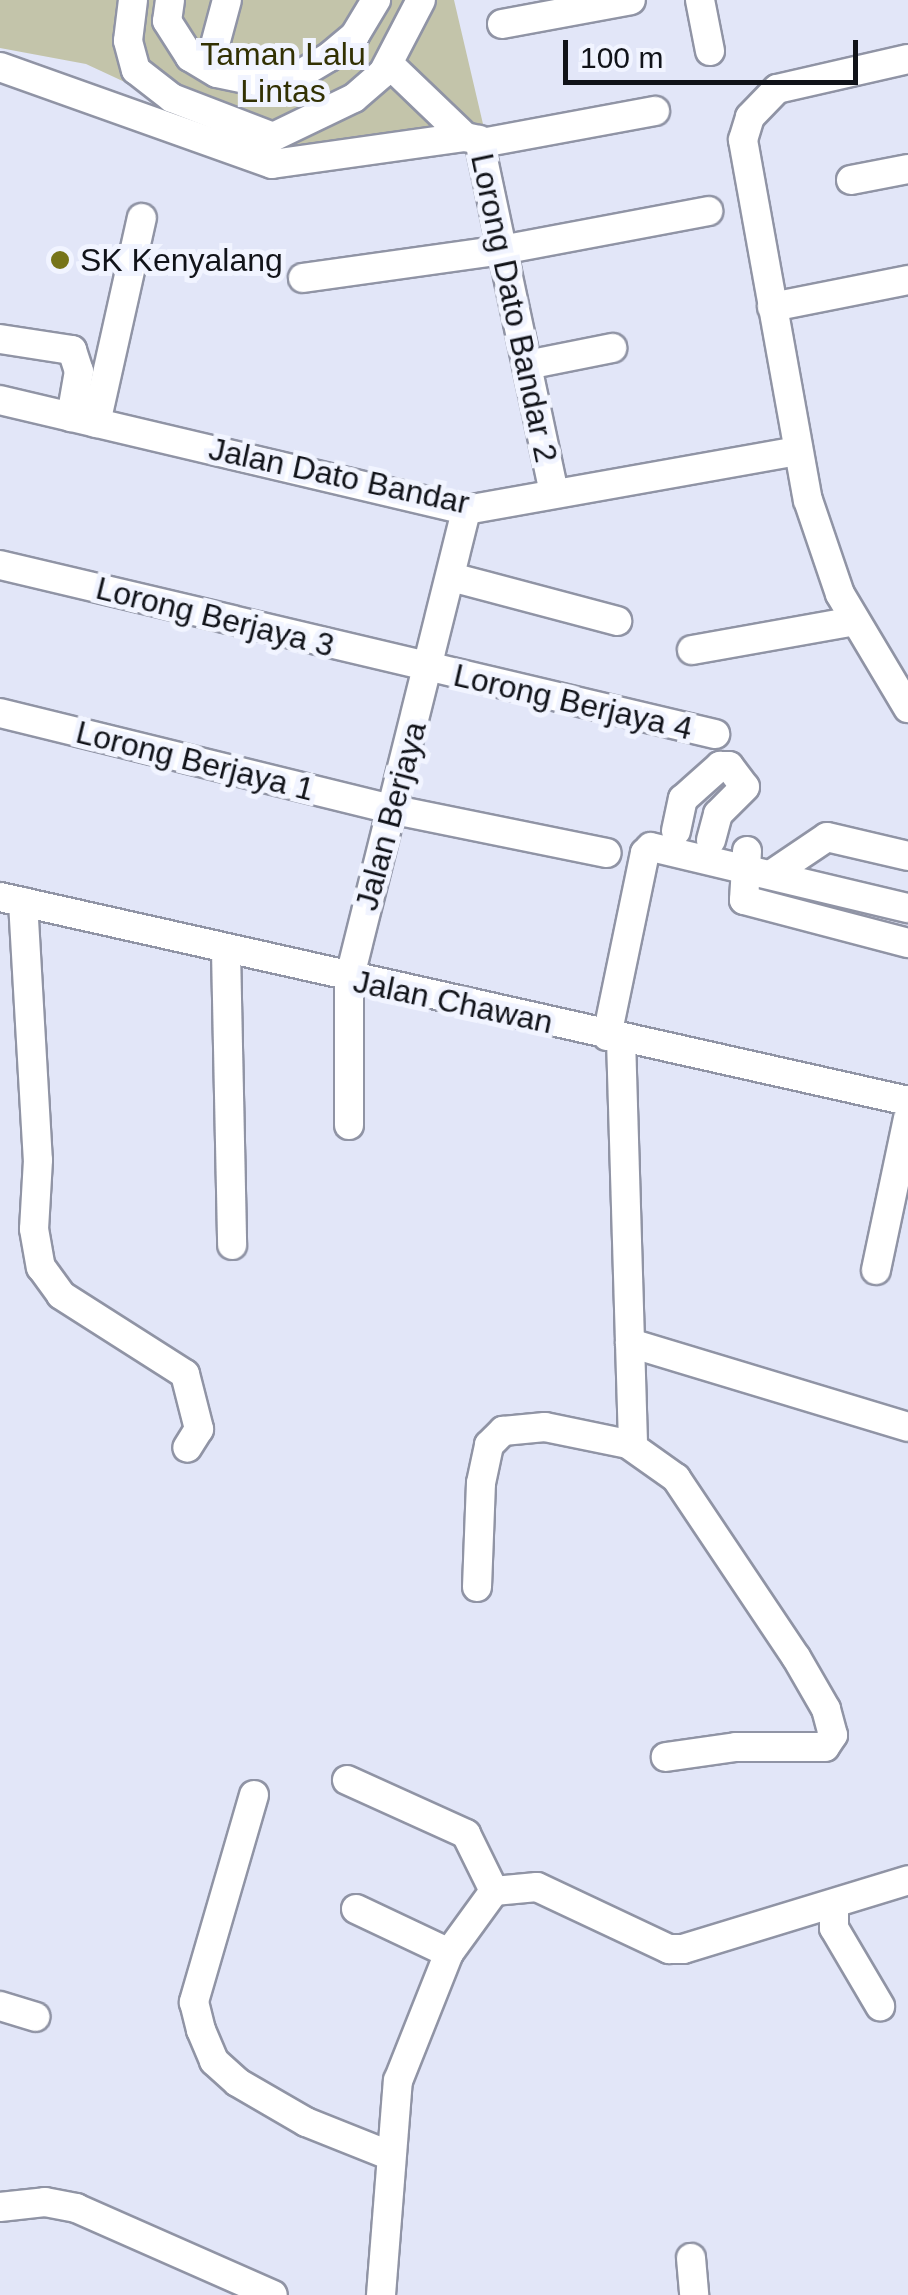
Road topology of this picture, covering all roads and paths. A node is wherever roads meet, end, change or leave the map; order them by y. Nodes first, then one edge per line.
1 (132, 0) edge
2 (227, 0) edge
3 (376, 0) edge
4 (420, 0) edge
5 (631, 0) edge
6 (700, 0) edge
7 (169, 10) edge
8 (502, 24) dead end
9 (128, 41) junction
10 (710, 51) dead end
11 (908, 59) edge
12 (389, 64) junction
13 (0, 67) edge
14 (209, 67) junction
15 (655, 111) dead end
16 (473, 140) junction
17 (908, 169) edge
18 (851, 180) dead end
19 (708, 211) dead end
20 (142, 218) dead end
21 (502, 250) junction
22 (303, 278) dead end
23 (908, 280) edge
24 (772, 307) junction
25 (0, 338) edge
26 (612, 348) dead end
27 (527, 366) junction
28 (0, 400) edge
29 (84, 420) junction
30 (798, 450) junction
31 (554, 493) junction
32 (466, 510) junction
33 (0, 565) edge
34 (452, 576) junction
35 (617, 621) dead end
36 (854, 621) junction
37 (692, 650) dead end
38 (431, 670) junction
39 (908, 708) edge
40 (0, 713) edge
41 (715, 734) dead end
42 (390, 809) junction
43 (674, 840) junction
44 (711, 840) junction
45 (607, 853) dead end
46 (908, 856) edge
47 (758, 871) junction
48 (12, 899) edge
49 (908, 908) edge
50 (908, 944) edge
51 (226, 951) junction
52 (348, 980) junction
53 (614, 1038) junction
54 (908, 1101) edge
55 (908, 1118) edge
56 (349, 1125) dead end
57 (902, 1175) edge
58 (232, 1245) dead end
59 (876, 1270) dead end
60 (630, 1343) junction
61 (908, 1427) edge
62 (633, 1445) junction
63 (187, 1448) dead end
64 (477, 1587) dead end
65 (666, 1757) dead end
66 (347, 1780) dead end
67 (254, 1795) dead end
68 (908, 1880) edge
69 (503, 1888) junction
70 (834, 1905) junction
71 (356, 1909) dead end
72 (449, 1953) junction
73 (0, 2006) edge
74 (880, 2006) dead end
75 (35, 2017) dead end
76 (388, 2154) junction
77 (0, 2207) edge
78 (691, 2258) dead end
79 (272, 2295) edge
80 (381, 2295) edge
81 (694, 2295) edge

1 - 9 street
2 - 14 street
3 - 14 street
4 - 12 street
5 - 8 street
6 - 10 street
7 - 9 street
7 - 14 street
9 - 12 street
11 - 24 street
12 - 16 street
13 - 16 street, Lorong Dato Bandar 2
15 - 16 street
16 - 21 street, Lorong Dato Bandar 2
17 - 18 street
19 - 21 street
20 - 29 street
21 - 22 street
21 - 27 street, Lorong Dato Bandar 2
23 - 24 street
24 - 30 street
25 - 29 street
26 - 27 street
27 - 31 street, Lorong Dato Bandar 2
28 - 29 street, Jalan Dato Bandar
29 - 32 street, Jalan Dato Bandar
30 - 31 street, Jalan Dato Bandar
30 - 36 street
31 - 32 street, Jalan Dato Bandar
32 - 34 street, Jalan Berjaya
33 - 38 street, Lorong Berjaya 3
34 - 35 street
34 - 38 street, Jalan Berjaya
36 - 37 street
36 - 39 street
38 - 41 street, Lorong Berjaya 4
38 - 42 street, Jalan Berjaya
40 - 42 street, Lorong Berjaya 1
42 - 45 street, Lorong Berjaya 1
42 - 52 street, Jalan Berjaya
43 - 44 street
43 - 44 street
43 - 47 street
43 - 53 street
44 - 47 street
46 - 47 street
47 - 49 street
47 - 50 street
48 - 51 street, Jalan Chawan
48 - 63 street
51 - 52 street, Jalan Chawan
51 - 58 street
52 - 53 street, Jalan Chawan
52 - 56 street, Jalan Berjaya
53 - 54 street, Jalan Chawan
53 - 60 street
55 - 57 street
57 - 59 street
60 - 61 street
60 - 62 street
62 - 64 street
62 - 65 street
66 - 69 street
67 - 76 street
68 - 70 street
69 - 70 street
69 - 72 street
70 - 74 street
71 - 72 street
72 - 76 street
73 - 75 street
76 - 80 street
77 - 79 street
78 - 81 street

